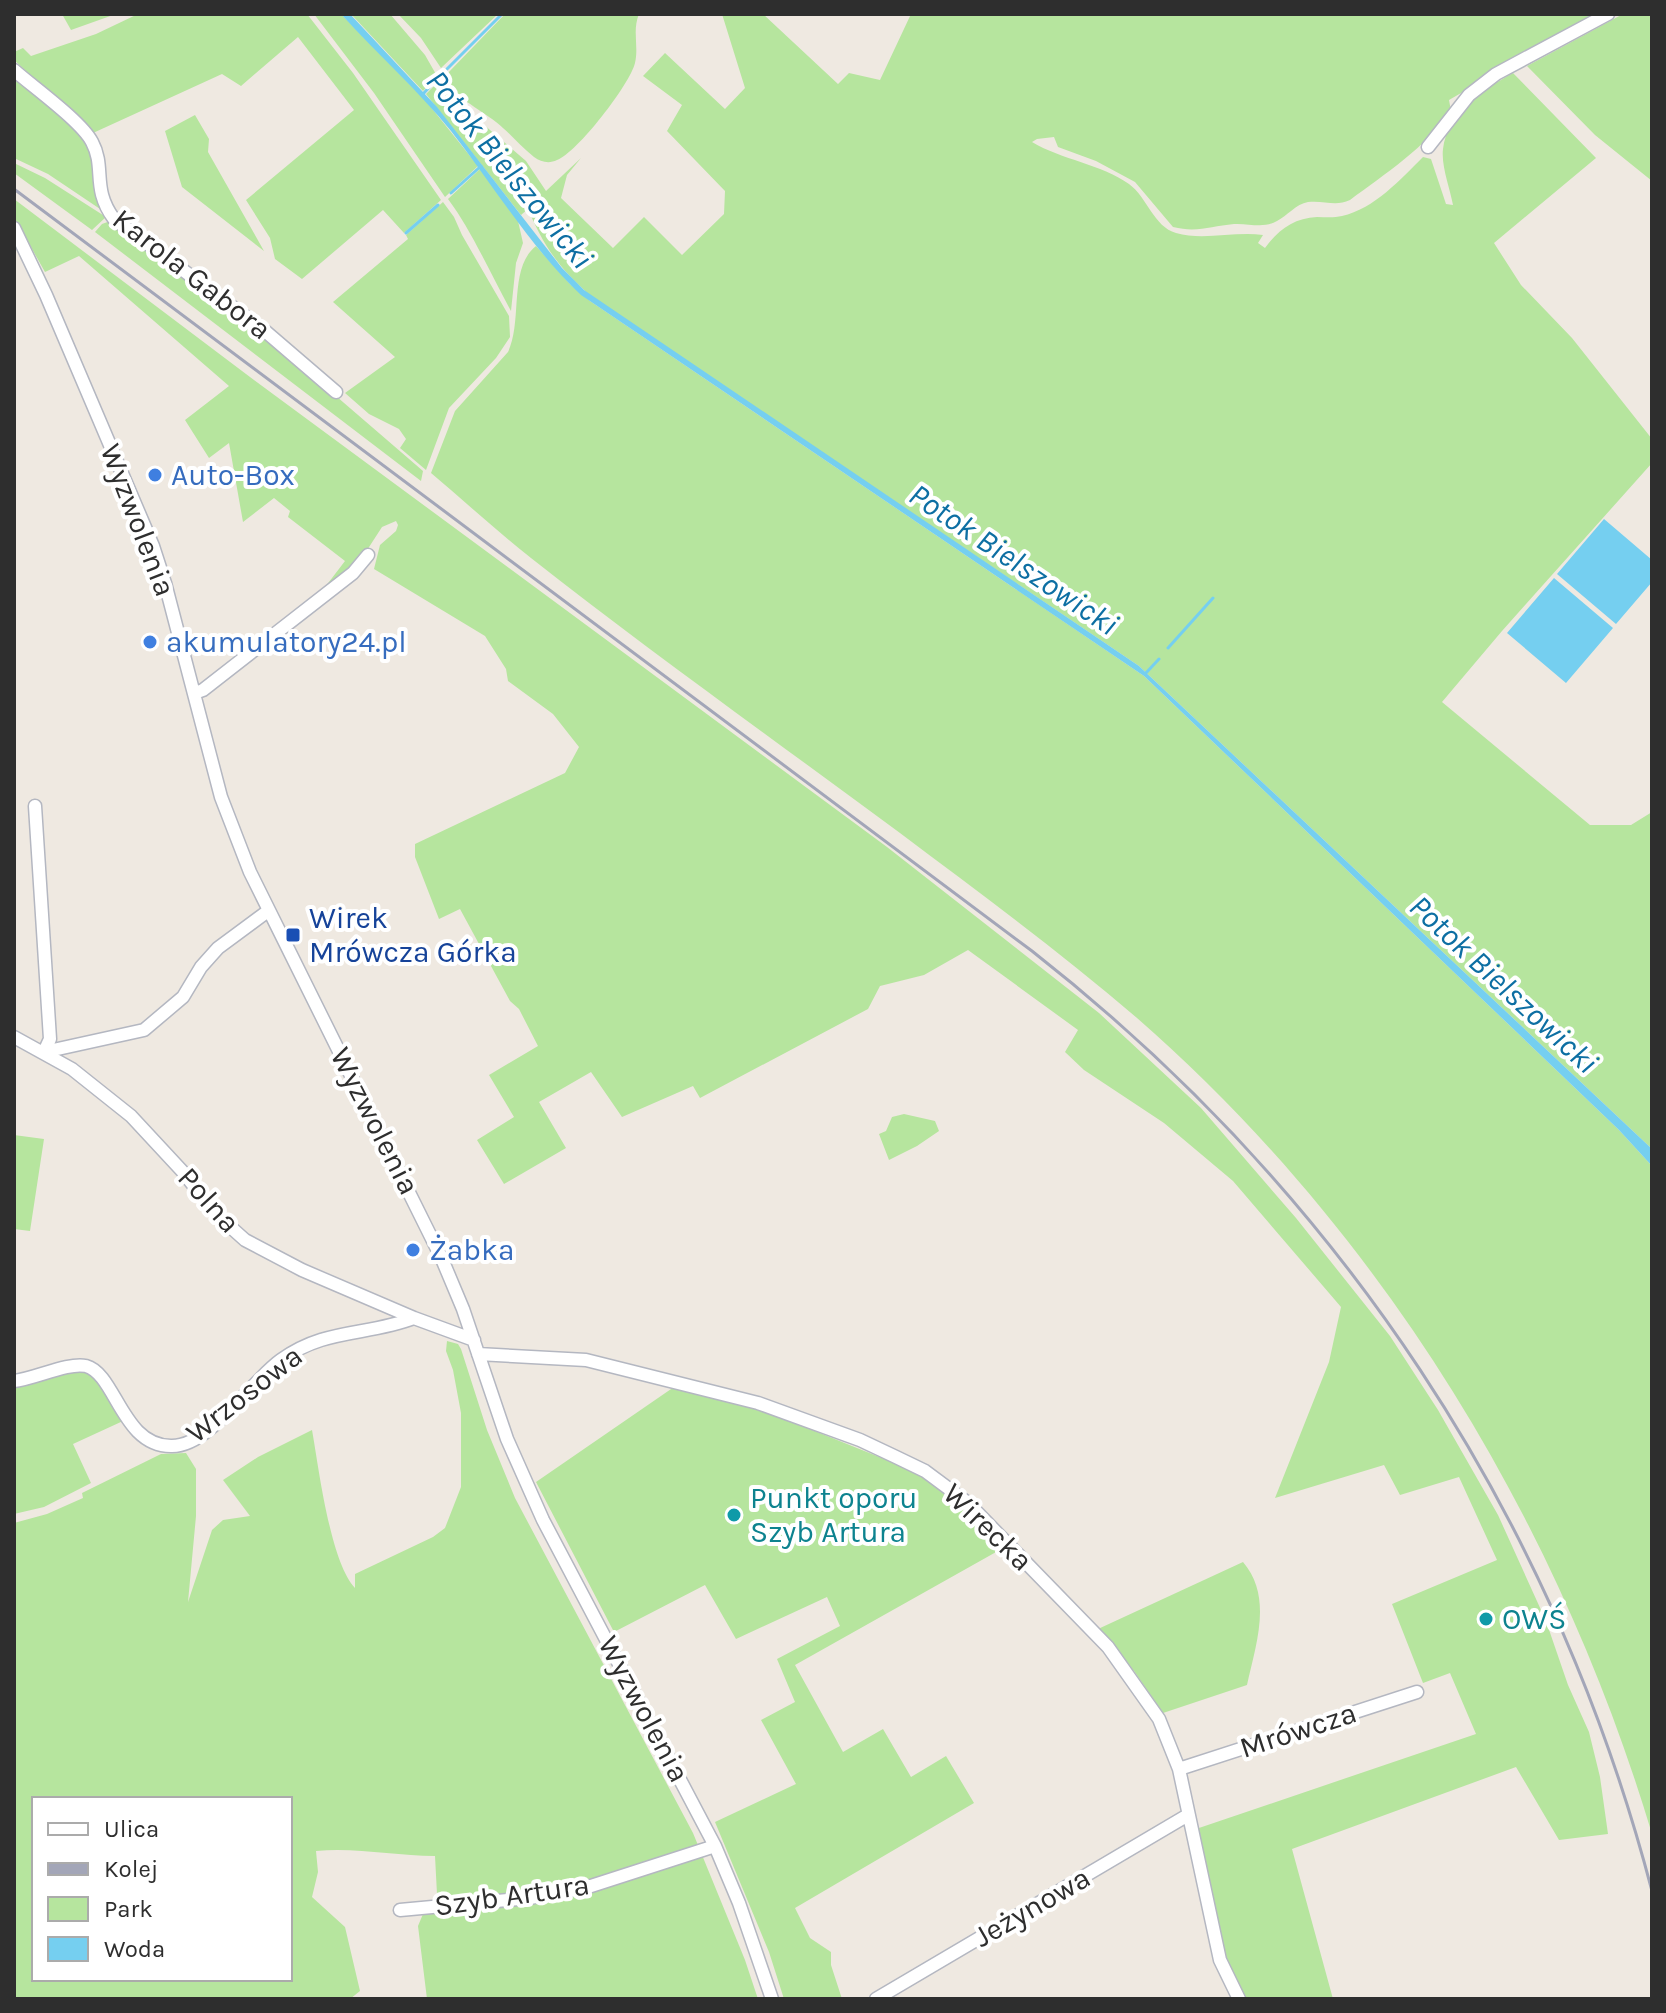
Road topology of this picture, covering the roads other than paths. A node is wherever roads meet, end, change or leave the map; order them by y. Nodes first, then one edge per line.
1 (1608, 14) edge
2 (14, 70) edge
3 (1428, 147) dead end
4 (14, 228) edge
5 (336, 392) dead end
6 (368, 555) dead end
7 (195, 693) junction
8 (35, 806) dead end
9 (268, 911) junction
10 (14, 1037) edge
11 (44, 1052) junction
12 (414, 1318) junction
13 (474, 1340) junction
14 (478, 1354) junction
15 (14, 1381) edge
16 (1417, 1692) dead end
17 (1179, 1769) junction
18 (1188, 1815) junction
19 (715, 1846) junction
20 (400, 1910) dead end
21 (891, 1995) edge
22 (772, 1999) edge
23 (876, 1999) edge
24 (1239, 1999) edge

1 - 3 street
2 - 5 street, Karola Gabora
4 - 7 street, Wyzwolenia
6 - 7 street
7 - 9 street, Wyzwolenia
8 - 11 street
9 - 11 street
9 - 13 street, Wyzwolenia
10 - 11 street, Polna
11 - 12 street, Polna
12 - 13 street, Polna
12 - 15 street, Wrzosowa
13 - 14 street, Wyzwolenia
14 - 17 street, Wirecka
14 - 19 street, Wyzwolenia
16 - 17 street, Mrówcza
17 - 18 street, Wirecka
18 - 21 street, Jeżynowa
18 - 24 street, Wirecka
19 - 20 street, Szyb Artura
19 - 22 street, Wyzwolenia
21 - 23 street, Jeżynowa

